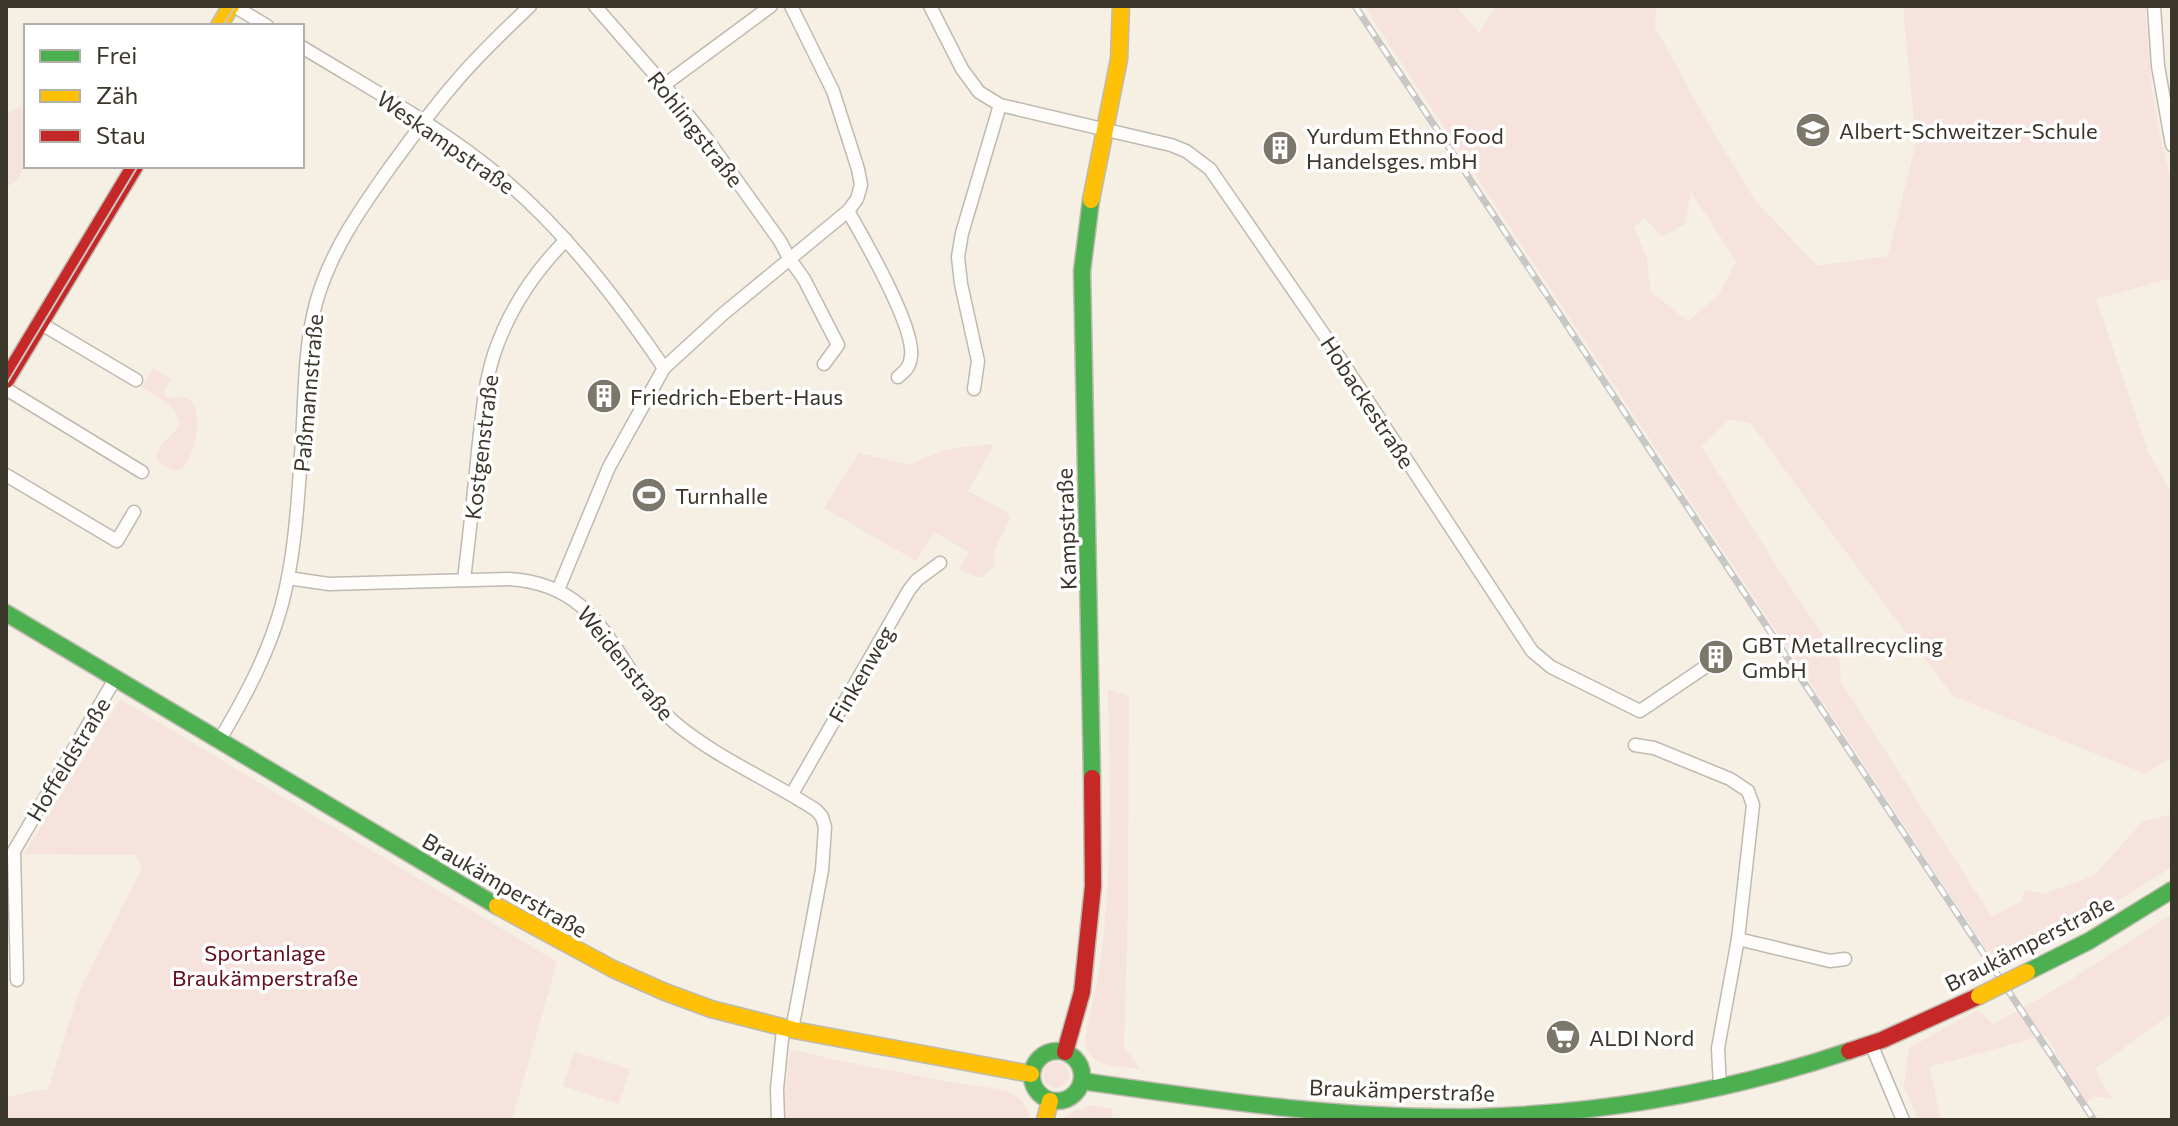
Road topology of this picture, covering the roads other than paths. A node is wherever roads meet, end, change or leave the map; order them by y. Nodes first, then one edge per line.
1 (232, 6) edge
2 (530, 6) edge
3 (595, 6) edge
4 (771, 6) edge
5 (791, 6) edge
6 (930, 6) edge
7 (1121, 6) edge
8 (2154, 6) edge
9 (220, 24) edge
10 (264, 24) edge
11 (304, 48) edge
12 (664, 85) junction
13 (1000, 105) junction
14 (423, 122) junction
15 (1106, 130) junction
16 (2172, 145) edge
17 (134, 168) edge
18 (848, 211) junction
19 (566, 240) junction
20 (789, 258) junction
21 (40, 323) junction
22 (824, 364) dead end
23 (664, 368) junction
24 (898, 377) dead end
25 (6, 380) edge
26 (136, 380) dead end
27 (6, 389) edge
28 (974, 389) dead end
29 (142, 472) dead end
30 (6, 475) edge
31 (134, 512) dead end
32 (940, 563) dead end
33 (288, 578) junction
34 (464, 580) junction
35 (558, 590) junction
36 (6, 613) edge
37 (1708, 665) dead end
38 (115, 679) junction
39 (219, 741) junction
40 (1635, 745) dead end
41 (792, 794) junction
42 (2172, 890) edge
43 (1738, 939) junction
44 (1845, 959) dead end
45 (17, 980) dead end
46 (788, 1030) junction
47 (1871, 1044) junction
48 (1065, 1052) junction
49 (1031, 1074) junction
50 (1082, 1081) junction
51 (1720, 1087) junction
52 (1050, 1101) junction
53 (778, 1120) edge
54 (1045, 1120) edge
55 (1903, 1120) edge

1 - 9 street
1 - 10 street
2 - 14 street, Paßmannstraße
3 - 12 street, Rohlingstraße
4 - 12 street
5 - 18 street
6 - 13 street, Hobackestraße
7 - 15 street, Kampstraße
8 - 16 street
11 - 14 street, Weskampstraße
12 - 20 street, Rohlingstraße
13 - 15 street, Hobackestraße
13 - 28 street
14 - 19 street, Weskampstraße
14 - 33 street, Paßmannstraße
15 - 37 street, Hobackestraße
15 - 48 street, Kampstraße
17 - 21 street
18 - 20 street
18 - 24 street
19 - 23 street, Weskampstraße
19 - 34 street, Kostgenstraße
20 - 22 street, Rohlingstraße
20 - 23 street
21 - 25 street
21 - 26 street
23 - 35 street
27 - 29 street
30 - 31 street
32 - 41 street, Finkenweg
33 - 34 street, Weidenstraße
33 - 39 street, Paßmannstraße
34 - 35 street, Weidenstraße
35 - 41 street, Weidenstraße
36 - 38 street, Braukämperstraße
38 - 39 street, Braukämperstraße
38 - 45 street, Hoffeldstraße
39 - 46 street, Braukämperstraße
40 - 43 street
41 - 46 street, Weidenstraße
42 - 47 street, Braukämperstraße, bridge
43 - 44 street
43 - 51 street
46 - 49 street, Braukämperstraße
46 - 53 street
47 - 51 street, Braukämperstraße
47 - 55 street
48 - 49 street
48 - 50 street
49 - 52 street
50 - 51 street, Braukämperstraße
50 - 52 street
52 - 54 street

